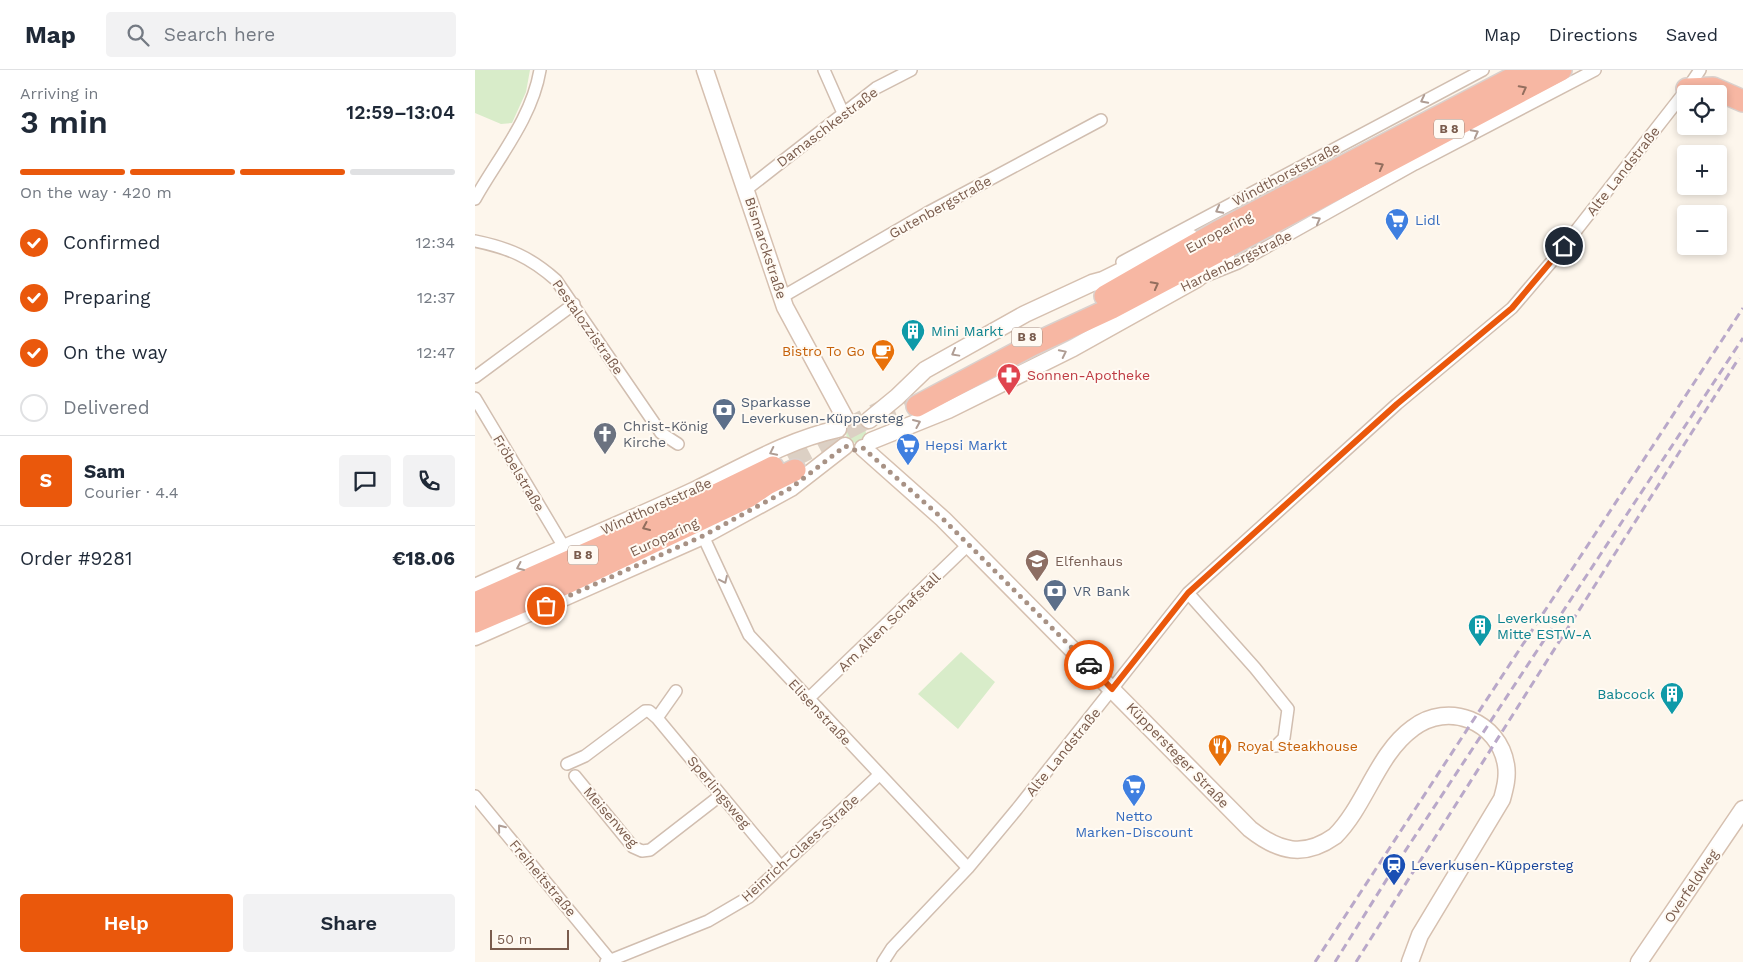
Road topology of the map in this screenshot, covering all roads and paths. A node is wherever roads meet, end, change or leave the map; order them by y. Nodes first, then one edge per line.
1 (540, 70) edge
2 (705, 70) edge
3 (824, 70) edge
4 (911, 70) edge
5 (1483, 70) edge
6 (1528, 70) edge
7 (1561, 70) edge
8 (1595, 70) edge
9 (1700, 70) edge
10 (1706, 70) edge
11 (1690, 85) edge
12 (1735, 96) edge
13 (1677, 102) edge
14 (843, 113) junction
15 (1101, 120) dead end
16 (747, 189) junction
17 (475, 199) edge
18 (1217, 232) junction
19 (1251, 234) junction
20 (475, 241) edge
21 (1195, 280) junction
22 (1092, 282) junction
23 (782, 297) junction
24 (574, 304) junction
25 (475, 376) edge
26 (475, 398) edge
27 (869, 420) junction
28 (842, 423) junction
29 (678, 444) dead end
30 (867, 444) junction
31 (845, 446) junction
32 (703, 536) junction
33 (969, 544) junction
34 (564, 547) junction
35 (475, 587) edge
36 (1188, 593) junction
37 (475, 603) edge
38 (475, 622) edge
39 (475, 637) edge
40 (1112, 689) junction
41 (676, 691) dead end
42 (808, 699) junction
43 (653, 714) junction
44 (1276, 746) dead end
45 (567, 764) dead end
46 (879, 774) junction
47 (575, 776) dead end
48 (721, 795) junction
49 (475, 796) edge
50 (1743, 809) edge
51 (781, 866) junction
52 (968, 868) junction
53 (608, 961) edge
54 (883, 962) edge
55 (1410, 962) edge
56 (1639, 962) edge

1 - 17 street
2 - 16 main road, Bismarckstraße
3 - 14 street
4 - 14 street, Damaschkestraße
5 -> 22 street, Windthorststraße
6 - 18 highway, Europaring / B 8
19 -> 7 highway, Europaring / B 8
21 -> 8 street, Hardenbergstraße
9 - 11 street, Alte Landstraße
10 - 12 highway
13 - 36 street, Alte Landstraße
14 - 16 street, Damaschkestraße
15 - 23 street, Gutenbergstraße
16 - 23 main road, Bismarckstraße
18 -> 19 highway, Europaring / B 8
18 - 22 main road, Windthorststraße
19 - 21 main road, Europaring
20 - 24 street, Pestalozzistraße
30 -> 21 main road, Hardenbergstraße
22 -> 27 main road, Windthorststraße
23 - 28 main road, Bismarckstraße
24 - 25 street
24 - 29 street, Pestalozzistraße
26 - 34 street, Fröbelstraße
27 - 28 main road
27 - 30 main road
28 - 31 main road
28 -> 34 main road, Windthorststraße
30 - 31 main road
30 - 33 main road, Küppersteger Straße
31 - 32 main road
32 - 39 main road
32 -> 42 street, Elisenstraße
33 - 40 main road, Küppersteger Straße
33 - 42 street, Am Alten Schafstall
34 -> 35 main road, Windthorststraße
36 - 40 street, Alte Landstraße
36 - 44 street
38 -> 37 highway, Europaring / B 8
40 - 52 street, Alte Landstraße
40 - 55 main road, Küppersteger Straße
41 - 43 street
42 - 46 street, Elisenstraße
43 - 45 street
43 - 48 street, Sperlingsweg
46 - 51 street, Heinrich-Claes-Straße
46 - 52 street, Elisenstraße
47 - 48 street, Meisenweg
48 - 51 street, Sperlingsweg
53 -> 49 street, Freiheitstraße
50 - 56 main road, Overfeldweg
51 - 53 street, Heinrich-Claes-Straße
52 - 54 street, Alte Landstraße

